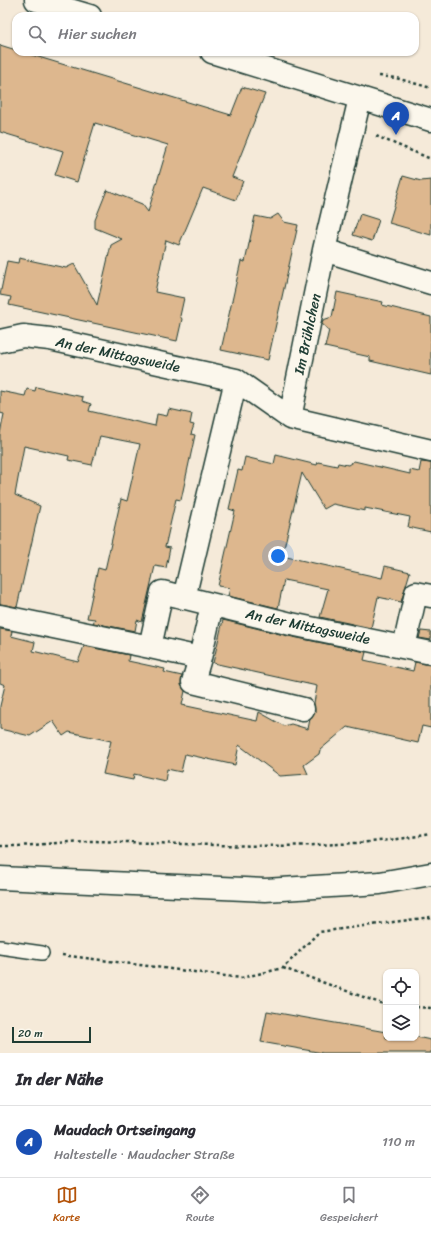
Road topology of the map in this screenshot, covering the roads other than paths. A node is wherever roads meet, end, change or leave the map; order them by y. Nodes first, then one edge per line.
1 (36, 0) edge
2 (76, 12) edge
3 (225, 56) edge
4 (360, 98) junction
5 (431, 120) edge
6 (324, 250) junction
7 (431, 283) edge
8 (0, 342) edge
9 (236, 380) junction
10 (290, 418) junction
11 (431, 451) edge
12 (431, 596) edge
13 (184, 598) junction
14 (212, 605) junction
15 (0, 616) edge
16 (150, 647) junction
17 (404, 647) junction
18 (431, 653) edge
19 (200, 658) junction
20 (303, 709) dead end
21 (431, 874) edge
22 (0, 878) edge
23 (0, 947) edge
24 (42, 952) road end

1 - 2 street
3 - 4 street
4 - 5 street
4 - 6 street, Im Brühlchen
6 - 7 street
6 - 10 street, Im Brühlchen
8 - 9 street, An der Mittagsweide
9 - 10 street, An der Mittagsweide
9 - 13 street
10 - 11 street, An der Mittagsweide
12 - 17 street
13 - 14 street, An der Mittagsweide
13 - 16 street, An der Mittagsweide
14 - 17 street, An der Mittagsweide
14 - 19 street
15 - 16 street
16 - 19 street
17 - 18 street, An der Mittagsweide
19 - 20 street
21 - 22 street
23 - 24 lane

